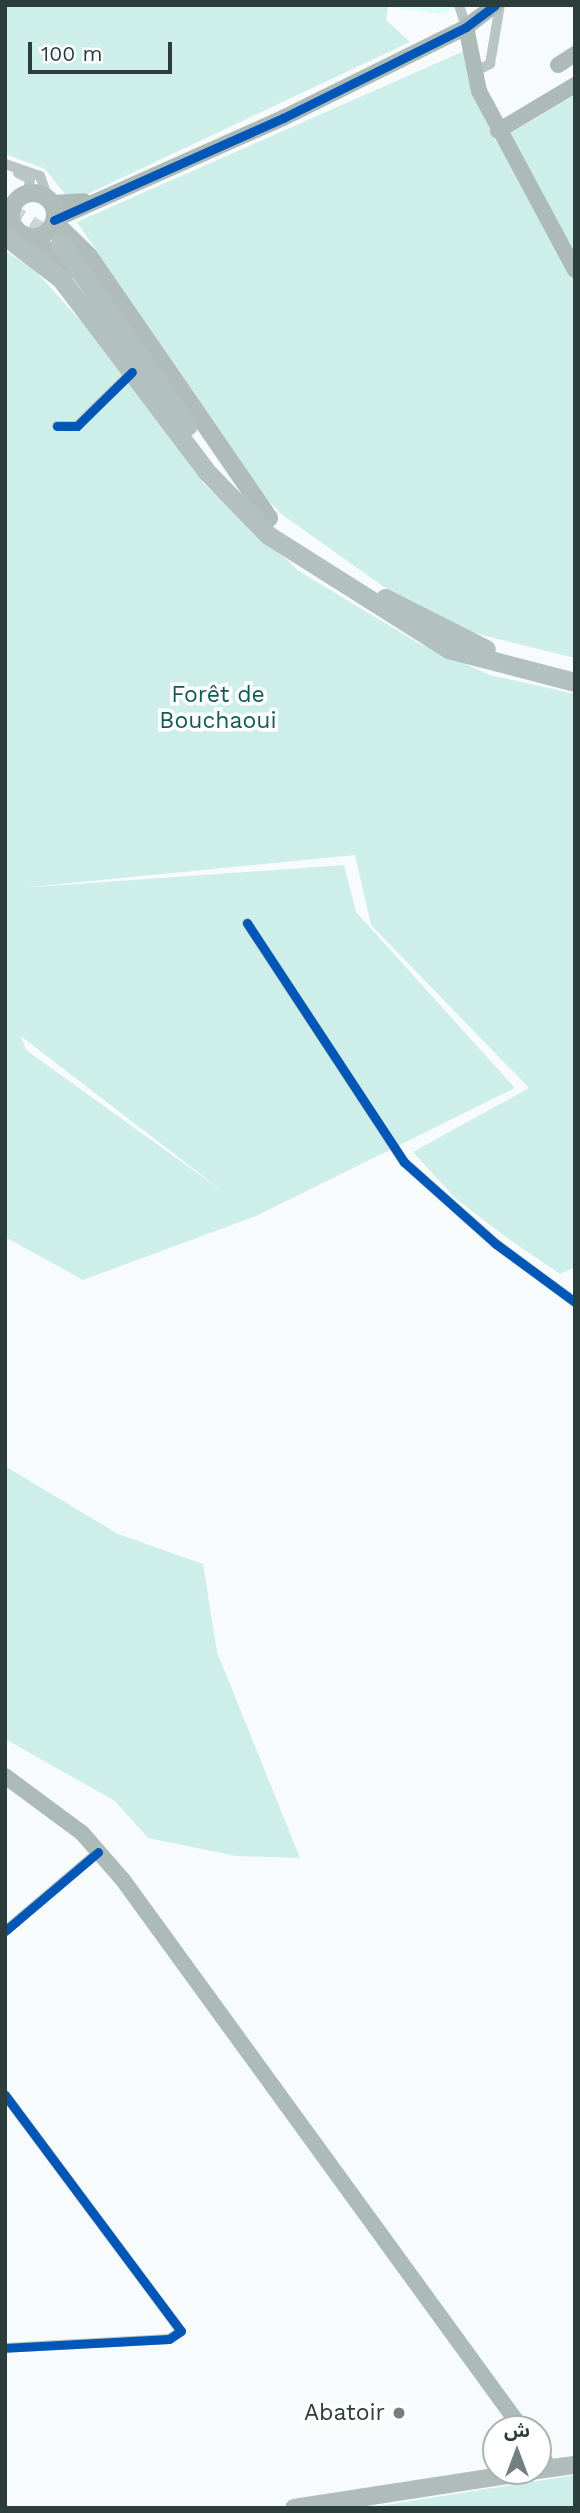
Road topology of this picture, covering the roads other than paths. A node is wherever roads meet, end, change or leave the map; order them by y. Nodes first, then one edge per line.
1 (459, 5) edge
2 (498, 5) edge
3 (466, 27) junction
4 (575, 54) edge
5 (558, 65) dead end
6 (476, 71) junction
7 (575, 85) edge
8 (498, 131) junction
9 (5, 167) edge
10 (18, 194) edge
11 (52, 212) junction
12 (15, 231) edge
13 (60, 243) tunnel mouth
14 (575, 270) edge
15 (132, 372) junction
16 (57, 426) dead end
17 (189, 448) junction
18 (269, 518) junction
19 (575, 670) edge
20 (575, 682) edge
21 (247, 923) dead end
22 (575, 1302) edge
23 (5, 1776) edge
24 (98, 1852) junction
25 (5, 1931) edge
26 (5, 2095) edge
27 (5, 2348) edge
28 (512, 2415) edge
29 (575, 2465) edge
30 (552, 2468) edge
31 (482, 2479) edge
32 (294, 2508) edge

1 - 3 street
2 - 3 street
2 - 6 street
3 - 6 street
3 - 11 street
4 - 5 street
6 - 8 street
7 - 8 street
8 - 14 street
9 - 10 street
9 - 11 street
10 - 11 main road
10 - 12 main road
11 - 12 main road
11 - 18 main road
12 - 15 highway
12 - 17 main road
13 - 18 highway
15 - 16 street
15 - 17 highway
17 - 20 highway
18 - 19 highway
21 - 22 street
23 - 24 street
24 - 25 street
24 - 28 street
26 - 27 street
29 - 30 main road
31 - 32 main road

